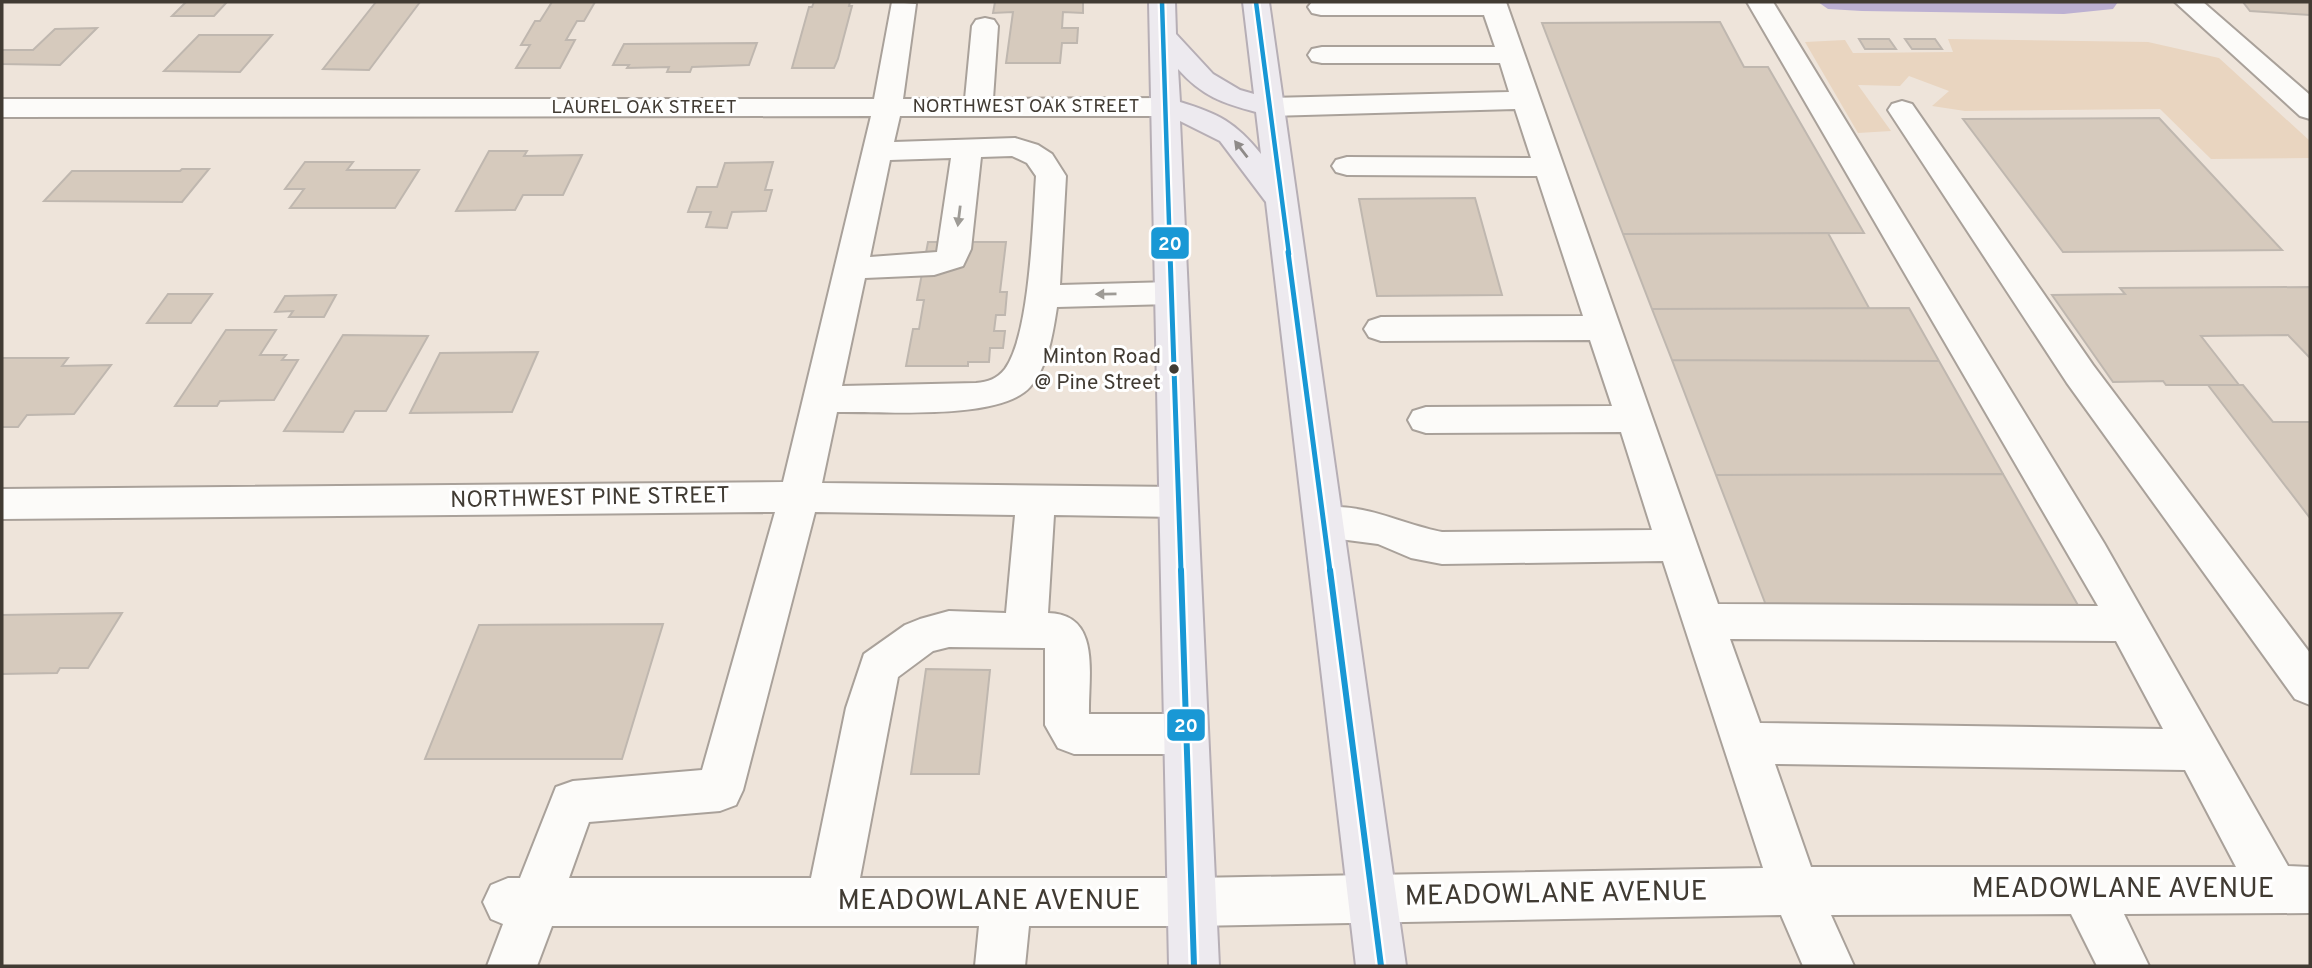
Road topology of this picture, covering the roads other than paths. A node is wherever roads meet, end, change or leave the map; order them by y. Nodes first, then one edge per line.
1 (1163, 2) edge
2 (1256, 2) edge
3 (1760, 2) edge
4 (2188, 2) edge
5 (903, 4) dead end
6 (1494, 4) edge
7 (1321, 7) dead end
8 (985, 26) dead end
9 (1164, 36) junction
10 (1322, 55) dead end
11 (1511, 55) junction
12 (1526, 100) junction
13 (1165, 107) junction
14 (1269, 107) junction
15 (2, 108) edge
16 (887, 108) junction
17 (978, 108) junction
18 (1902, 110) dead end
19 (2310, 110) edge
20 (967, 149) junction
21 (877, 151) junction
22 (1347, 166) dead end
23 (1548, 167) junction
24 (1284, 202) junction
25 (851, 268) junction
26 (1171, 293) junction
27 (1042, 296) junction
28 (1604, 328) junction
29 (1381, 329) dead end
30 (821, 399) junction
31 (1634, 419) junction
32 (1426, 420) dead end
33 (799, 497) junction
34 (1036, 500) junction
35 (1178, 502) junction
36 (2, 504) edge
37 (1324, 522) junction
38 (1677, 545) junction
39 (1703, 621) junction
40 (2129, 624) junction
41 (1026, 631) junction
42 (2310, 686) edge
43 (1186, 733) junction
44 (1745, 743) junction
45 (2198, 750) junction
46 (2293, 890) edge
47 (1795, 891) junction
48 (2085, 891) junction
49 (1372, 898) junction
50 (522, 902) junction
51 (831, 902) junction
52 (1007, 902) junction
53 (1192, 902) junction
54 (512, 966) edge
55 (1000, 966) edge
56 (1194, 966) edge
57 (1381, 966) edge
58 (1829, 966) edge
59 (2124, 966) edge

1 - 9 main road
2 - 14 main road
3 - 40 street
4 - 19 street
5 - 16 street
6 - 7 street
6 - 11 street
8 - 17 street
9 - 13 main road
9 - 14 main road
10 - 11 street
11 - 12 street
12 - 14 street
12 - 23 street
13 - 17 street, NORTHWEST OAK STREET
24 -> 13 main road
13 - 26 main road
14 - 24 main road
15 - 16 street, LAUREL OAK STREET
16 - 17 street, NORTHWEST OAK STREET
16 - 21 street
18 - 42 street
20 - 21 street
20 -> 25 street
20 - 27 street
21 - 25 street
22 - 23 street
23 - 28 street
24 - 37 main road
25 - 30 street
26 -> 27 street
26 - 35 main road
27 - 30 street
28 - 29 street
28 - 31 street
30 - 33 street
31 - 32 street
31 - 38 street
33 - 34 street, NORTHWEST PINE STREET
33 - 36 street, NORTHWEST PINE STREET
33 - 50 street
34 - 35 street, NORTHWEST PINE STREET
34 - 41 street
35 - 43 main road
37 - 38 street
37 - 49 main road
38 - 39 street
39 - 40 street
39 - 44 street
40 - 45 street
41 - 43 street
41 - 51 street
43 - 53 main road
44 - 45 street
44 - 47 street
45 - 46 street
46 - 48 street, MEADOWLANE AVENUE
47 - 48 street, MEADOWLANE AVENUE
47 - 49 street, MEADOWLANE AVENUE
47 - 58 street
48 - 59 street
49 - 53 street, MEADOWLANE AVENUE
49 - 57 main road
50 - 51 street, MEADOWLANE AVENUE
50 - 54 street
51 - 52 street, MEADOWLANE AVENUE
52 - 53 street, MEADOWLANE AVENUE
52 - 55 street
53 - 56 main road

